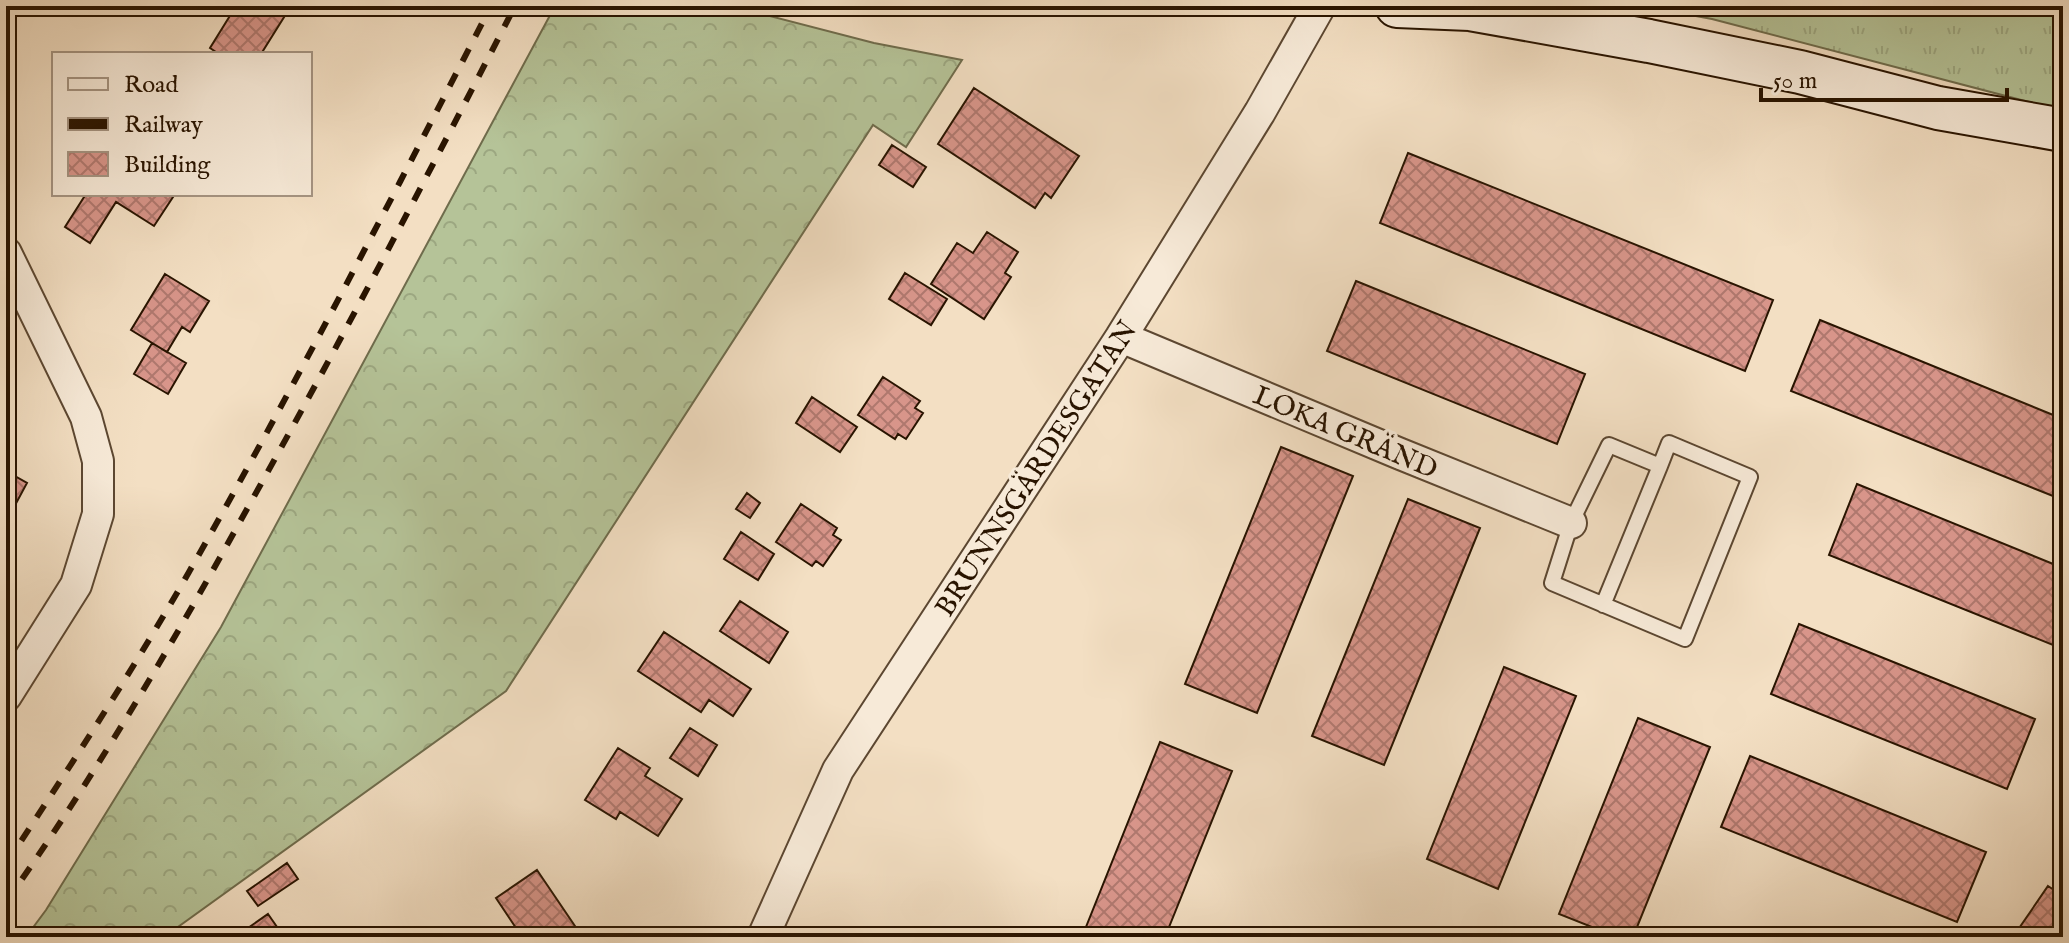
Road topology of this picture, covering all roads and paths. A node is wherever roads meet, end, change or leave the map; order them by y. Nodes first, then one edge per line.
1 (1320, 6) edge
2 (1397, 6) edge
3 (1938, 108) junction
4 (2063, 130) edge
5 (2063, 161) edge
6 (6, 253) edge
7 (1121, 337) junction
8 (1660, 466) junction
9 (1571, 523) junction
10 (1603, 605) junction
11 (6, 696) edge
12 (763, 937) edge

1 - 7 street, BRUNNSGÄRDESGATAN
2 - 3 street
3 - 4 street
3 - 5 street
6 - 11 street
7 - 9 street, LOKA GRÄND
7 - 12 street, BRUNNSGÄRDESGATAN
8 - 9 lane
8 - 10 lane
8 - 10 lane
9 - 10 lane

